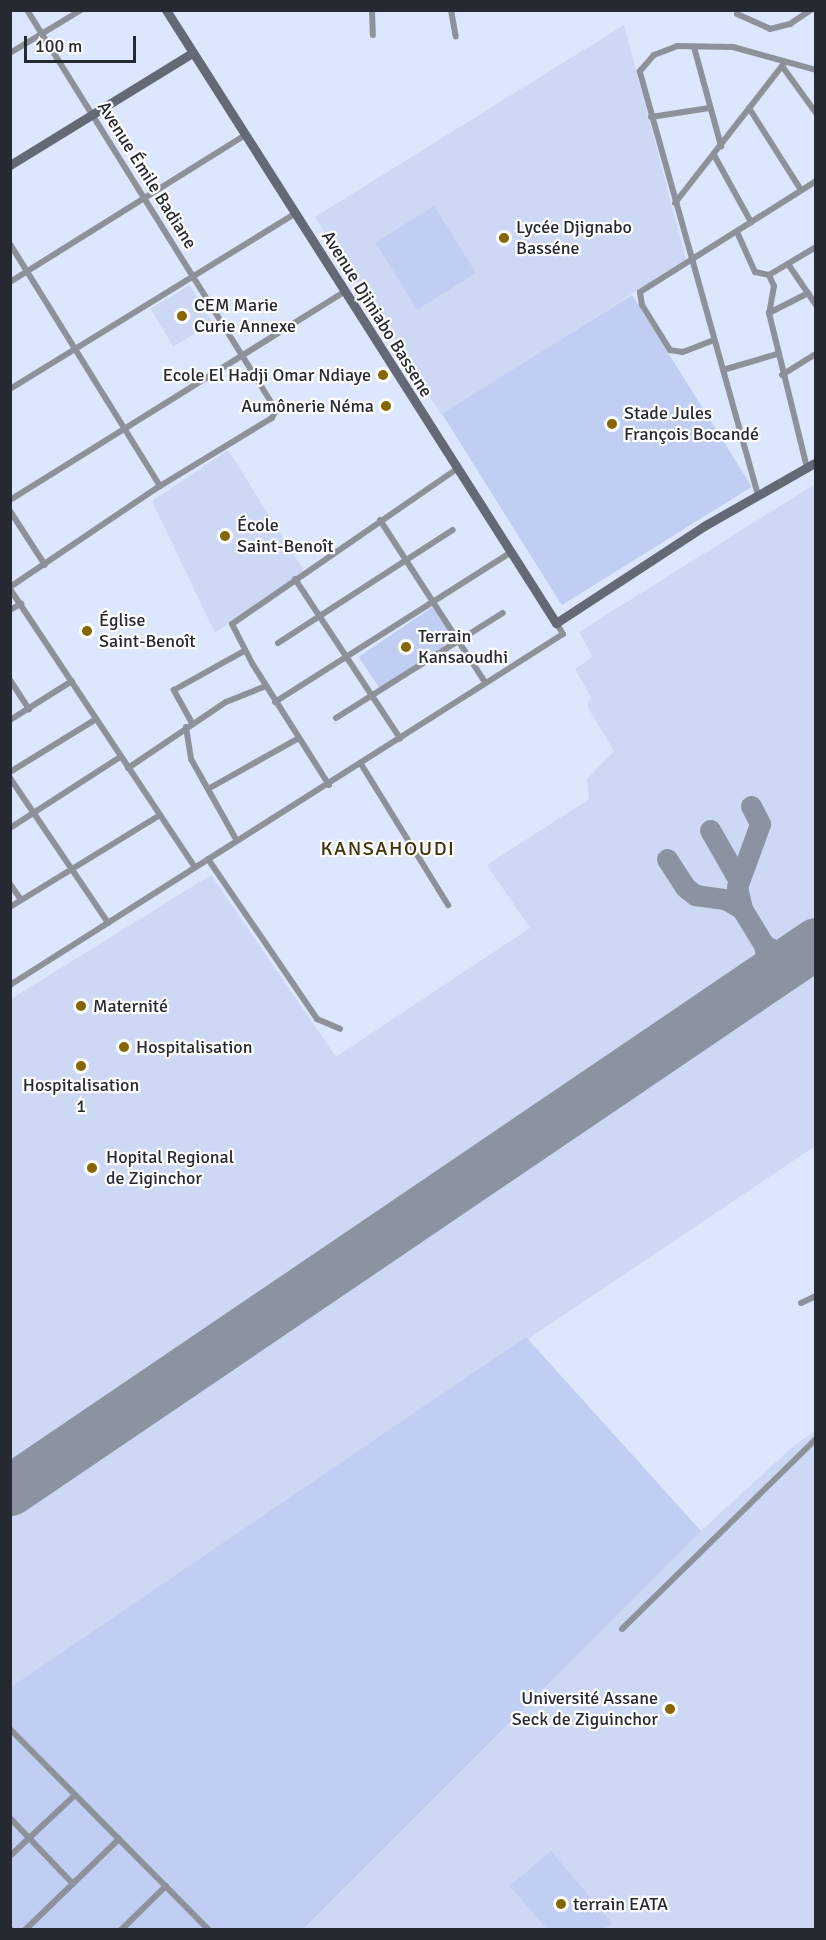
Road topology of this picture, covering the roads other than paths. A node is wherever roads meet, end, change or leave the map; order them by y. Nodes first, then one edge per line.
1 (27, 10) edge
2 (81, 10) edge
3 (166, 10) edge
4 (372, 10) edge
5 (451, 10) edge
6 (811, 10) edge
7 (737, 14) dead end
8 (42, 34) junction
9 (373, 35) dead end
10 (456, 37) dead end
11 (694, 47) junction
12 (10, 53) edge
13 (192, 53) junction
14 (784, 64) junction
15 (816, 70) edge
16 (709, 108) junction
17 (749, 108) junction
18 (816, 113) edge
19 (92, 115) junction
20 (651, 117) junction
21 (244, 136) junction
22 (721, 146) junction
23 (714, 155) junction
24 (10, 165) edge
25 (816, 181) edge
26 (801, 190) junction
27 (145, 199) junction
28 (675, 203) junction
29 (294, 214) junction
30 (752, 222) junction
31 (737, 232) junction
32 (10, 244) edge
33 (816, 247) edge
34 (691, 262) junction
35 (788, 264) junction
36 (27, 271) junction
37 (769, 274) junction
38 (193, 276) junction
39 (10, 282) edge
40 (344, 292) junction
41 (808, 292) junction
42 (816, 305) edge
43 (769, 314) junction
44 (714, 340) junction
45 (74, 348) junction
46 (777, 354) junction
47 (816, 354) edge
48 (242, 355) junction
49 (723, 370) junction
50 (782, 375) junction
51 (10, 389) edge
52 (123, 427) junction
53 (816, 462) edge
54 (807, 468) junction
55 (455, 470) junction
56 (160, 486) junction
57 (758, 495) junction
58 (10, 500) edge
59 (10, 511) edge
60 (380, 520) junction
61 (453, 530) dead end
62 (510, 553) junction
63 (406, 561) junction
64 (45, 565) junction
65 (296, 579) junction
66 (10, 588) edge
67 (433, 601) junction
68 (21, 604) junction
69 (10, 610) edge
70 (503, 613) dead end
71 (320, 617) junction
72 (556, 623) junction
73 (459, 641) junction
74 (279, 644) dead end
75 (244, 651) junction
76 (346, 657) junction
77 (10, 680) edge
78 (72, 681) junction
79 (484, 681) junction
80 (266, 686) junction
81 (372, 695) junction
82 (275, 702) junction
83 (29, 709) junction
84 (336, 718) dead end
85 (96, 719) junction
86 (10, 720) edge
87 (189, 725) junction
88 (299, 738) junction
89 (399, 738) junction
90 (120, 757) junction
91 (361, 764) junction
92 (128, 768) junction
93 (10, 772) edge
94 (10, 777) edge
95 (329, 786) junction
96 (208, 789) junction
97 (34, 813) junction
98 (160, 815) junction
99 (10, 828) edge
100 (237, 841) junction
101 (208, 859) junction
102 (195, 867) junction
103 (71, 870) junction
104 (10, 884) edge
105 (21, 900) junction
106 (448, 904) dead end
107 (10, 907) edge
108 (108, 923) junction
109 (10, 985) edge
110 (340, 1029) dead end
111 (816, 1296) edge
112 (801, 1304) dead end
113 (816, 1440) edge
114 (622, 1629) dead end
115 (10, 1729) edge
116 (75, 1796) junction
117 (10, 1818) edge
118 (29, 1838) junction
119 (119, 1839) junction
120 (10, 1857) edge
121 (73, 1884) junction
122 (166, 1886) junction
123 (25, 1929) edge
124 (121, 1929) edge
125 (209, 1929) edge

1 - 8 street, Avenue Émile Badiane
2 - 8 street
3 - 13 main road, Avenue Djiniabo Bassene
4 - 9 street
5 - 10 street
6 - 7 street
8 - 12 street
8 - 19 street, Avenue Émile Badiane
11 - 14 street
11 - 16 street
11 - 20 street
13 - 19 main road
13 - 21 main road, Avenue Djiniabo Bassene
14 - 15 street
14 - 17 street
14 - 18 street
16 - 20 street
16 - 22 street
17 - 22 street
17 - 26 street
19 - 24 main road
19 - 27 street, Avenue Émile Badiane
20 - 28 street
21 - 27 street
21 - 29 main road, Avenue Djiniabo Bassene
22 - 23 street
23 - 28 street
23 - 30 street
25 - 26 street
26 - 30 street
27 - 36 street
27 - 38 street, Avenue Émile Badiane
28 - 34 street
29 - 38 street
29 - 40 main road, Avenue Djiniabo Bassene
30 - 31 street
31 - 34 street
31 - 37 street
32 - 36 street
33 - 35 street
34 - 44 street
34 - 44 street
35 - 37 street
35 - 41 street
36 - 39 street
36 - 45 street
37 - 43 street
38 - 45 street
38 - 48 street, Avenue Émile Badiane
40 - 48 street
40 - 55 main road, Avenue Djiniabo Bassene
41 - 42 street
41 - 43 street
43 - 46 street
44 - 49 street
45 - 51 street
45 - 52 street
46 - 49 street
46 - 50 street
47 - 50 street
48 - 52 street
48 - 56 street, Avenue Émile Badiane
49 - 57 street
50 - 54 street
52 - 56 street
52 - 58 street
53 - 54 main road
54 - 57 main road
55 - 60 street
55 - 62 main road, Avenue Djiniabo Bassene
56 - 64 street
57 - 72 main road
59 - 64 street
60 - 63 street
60 - 65 street
61 - 63 street
62 - 67 street
62 - 72 main road, Avenue Djiniabo Bassene
63 - 67 street
63 - 71 street
64 - 66 street
65 - 71 street
65 - 75 street
66 - 68 street
67 - 73 street
67 - 76 street
68 - 69 street
68 - 78 street
70 - 73 street
71 - 74 street
71 - 76 street
72 - 79 street, Avenue Djiniabo Bassene
73 - 79 street
73 - 81 street
75 - 80 street
75 - 87 street
76 - 81 street
76 - 82 street
77 - 83 street
78 - 83 street
78 - 85 street
79 - 89 street
80 - 82 street
80 - 87 street
81 - 84 street
81 - 89 street
82 - 88 street
83 - 86 street
85 - 90 street
85 - 93 street
87 - 92 street
87 - 96 street
88 - 95 street
88 - 96 street
89 - 91 street
90 - 92 street
90 - 97 street
91 - 95 street
91 - 106 street
92 - 98 street
94 - 97 street
95 - 100 street
96 - 100 street
97 - 99 street
97 - 103 street
98 - 102 street
98 - 103 street
100 - 101 street
101 - 102 street
101 - 110 street
102 - 108 street
103 - 105 street
103 - 108 street
104 - 105 street
105 - 107 street
108 - 109 street
111 - 112 street
113 - 114 street
115 - 116 street
116 - 118 street
116 - 119 street
117 - 118 street
118 - 120 street
118 - 121 street
119 - 121 street
119 - 122 street
121 - 123 street
122 - 124 street
122 - 125 street

